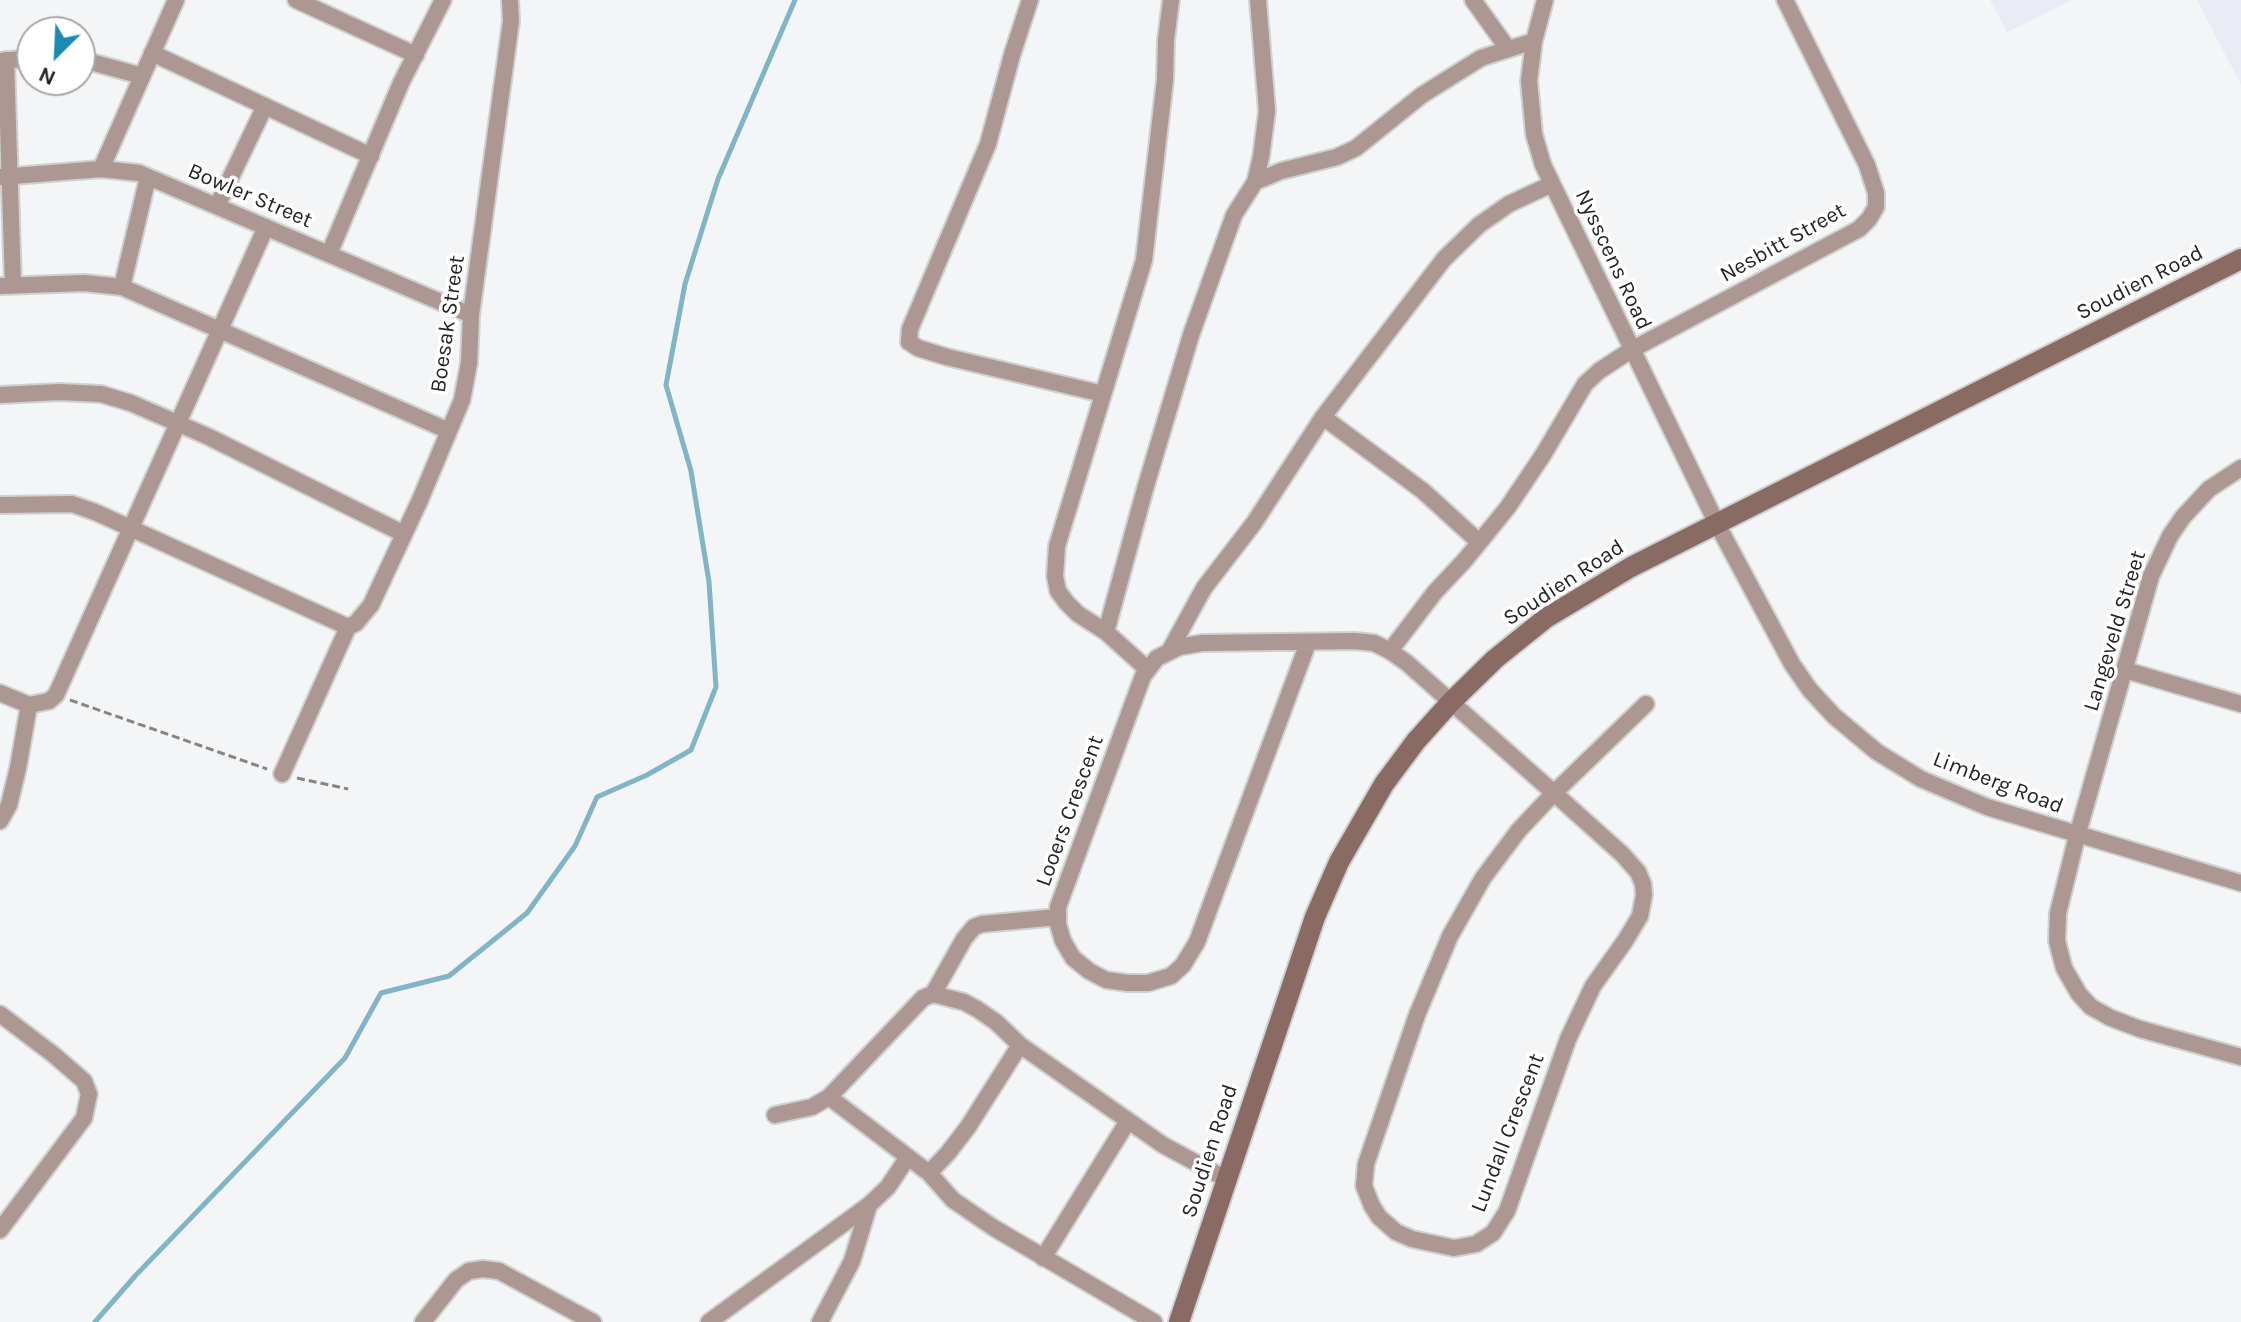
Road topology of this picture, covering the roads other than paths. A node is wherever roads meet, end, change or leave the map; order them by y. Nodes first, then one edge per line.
1 (176, 0) edge
2 (443, 0) edge
3 (510, 0) edge
4 (1030, 0) edge
5 (1171, 0) edge
6 (1258, 0) edge
7 (1473, 0) edge
8 (1545, 0) edge
9 (1785, 0) edge
10 (305, 2) edge
11 (1534, 41) junction
12 (1508, 49) junction
13 (152, 53) junction
14 (416, 55) junction
15 (3, 61) edge
16 (96, 63) edge
17 (142, 76) junction
18 (265, 106) junction
19 (371, 156) junction
20 (101, 169) junction
21 (4, 177) edge
22 (148, 177) junction
23 (1255, 182) junction
24 (1552, 184) junction
25 (217, 206) junction
26 (266, 227) junction
27 (329, 254) junction
28 (2241, 259) edge
29 (6, 286) edge
30 (122, 287) junction
31 (471, 315) junction
32 (221, 329) junction
33 (1631, 350) junction
34 (1103, 394) junction
35 (0, 395) edge
36 (1323, 417) junction
37 (177, 423) junction
38 (449, 431) junction
39 (2241, 468) edge
40 (1, 508) edge
41 (1717, 524) junction
42 (132, 528) junction
43 (404, 534) junction
44 (1479, 542) junction
45 (348, 627) junction
46 (1106, 632) junction
47 (1308, 643) junction
48 (1170, 650) junction
49 (1390, 651) junction
50 (1147, 669) junction
51 (2125, 670) junction
52 (0, 693) edge
53 (1451, 702) junction
54 (1646, 704) dead end
55 (2241, 704) edge
56 (29, 705) junction
57 (282, 774) road end
58 (1554, 793) junction
59 (0, 821) edge
60 (2077, 836) junction
61 (2241, 883) edge
62 (1058, 917) junction
63 (933, 994) junction
64 (0, 1014) edge
65 (1020, 1045) junction
66 (2241, 1057) edge
67 (829, 1097) junction
68 (775, 1115) dead end
69 (1128, 1121) junction
70 (908, 1157) junction
71 (929, 1173) junction
72 (1226, 1179) junction
73 (869, 1205) junction
74 (0, 1230) edge
75 (1043, 1258) junction
76 (423, 1322) edge
77 (593, 1322) edge
78 (709, 1322) edge
79 (820, 1322) edge
80 (1154, 1322) edge
81 (1179, 1322) edge

1 - 13 street
2 - 14 street
3 - 31 street, Boesak Street
4 - 34 street
5 - 34 street
6 - 23 street
7 - 12 street
8 - 11 street, Nysscens Road
9 - 33 street, Nesbitt Street
10 - 14 street
11 - 12 street
11 - 24 street, Nysscens Road
12 - 23 street
13 - 17 street
13 - 18 street
14 - 19 street
15 - 21 street
16 - 17 street
17 - 20 street
18 - 19 street
18 - 25 street
19 - 27 street
20 - 21 street, Bowler Street
20 - 22 street, Bowler Street
21 - 29 street
22 - 25 street, Bowler Street
22 - 30 street
23 - 46 street
24 - 33 street, Nysscens Road
24 - 36 street
25 - 26 street, Bowler Street
26 - 27 street, Bowler Street
26 - 32 street
27 - 31 street, Bowler Street
28 - 41 street, Soudien Road
29 - 30 street
30 - 32 street
31 - 38 street, Boesak Street
32 - 37 street
32 - 38 street
33 - 41 street, Nysscens Road
33 - 44 street, Nesbitt Street
34 - 46 street
35 - 37 street
36 - 44 street
36 - 48 street
37 - 42 street
37 - 43 street
38 - 43 street, Boesak Street
39 - 51 street, Langeveld Street
40 - 42 street
41 - 53 street, Soudien Road
41 - 60 street, Limberg Road
42 - 45 street
42 - 56 street
43 - 45 street, Boesak Street
44 - 49 street, Nesbitt Street
45 - 57 street, Boesak Street
46 - 50 street
47 - 48 street, Looers Crescent
47 - 49 street, Looers Crescent
47 - 62 street, Looers Crescent
48 - 50 street, Looers Crescent
49 - 53 street, Looers Crescent
50 - 62 street, Looers Crescent
51 - 55 street
51 - 60 street, Langeveld Street
52 - 56 street
53 - 58 street, Lundall Crescent
53 - 72 street, Soudien Road
54 - 58 street
56 - 59 street
58 - 58 street, Lundall Crescent
60 - 61 street, Limberg Road
60 - 66 street, Langeveld Street
62 - 63 street
63 - 65 street
63 - 67 street
64 - 74 street
65 - 69 street
65 - 71 street
67 - 68 street
67 - 70 street
69 - 72 street
69 - 75 street
70 - 71 street
70 - 73 street
71 - 75 street
72 - 81 street, Soudien Road
73 - 78 street
73 - 79 street
75 - 80 street
76 - 77 street

